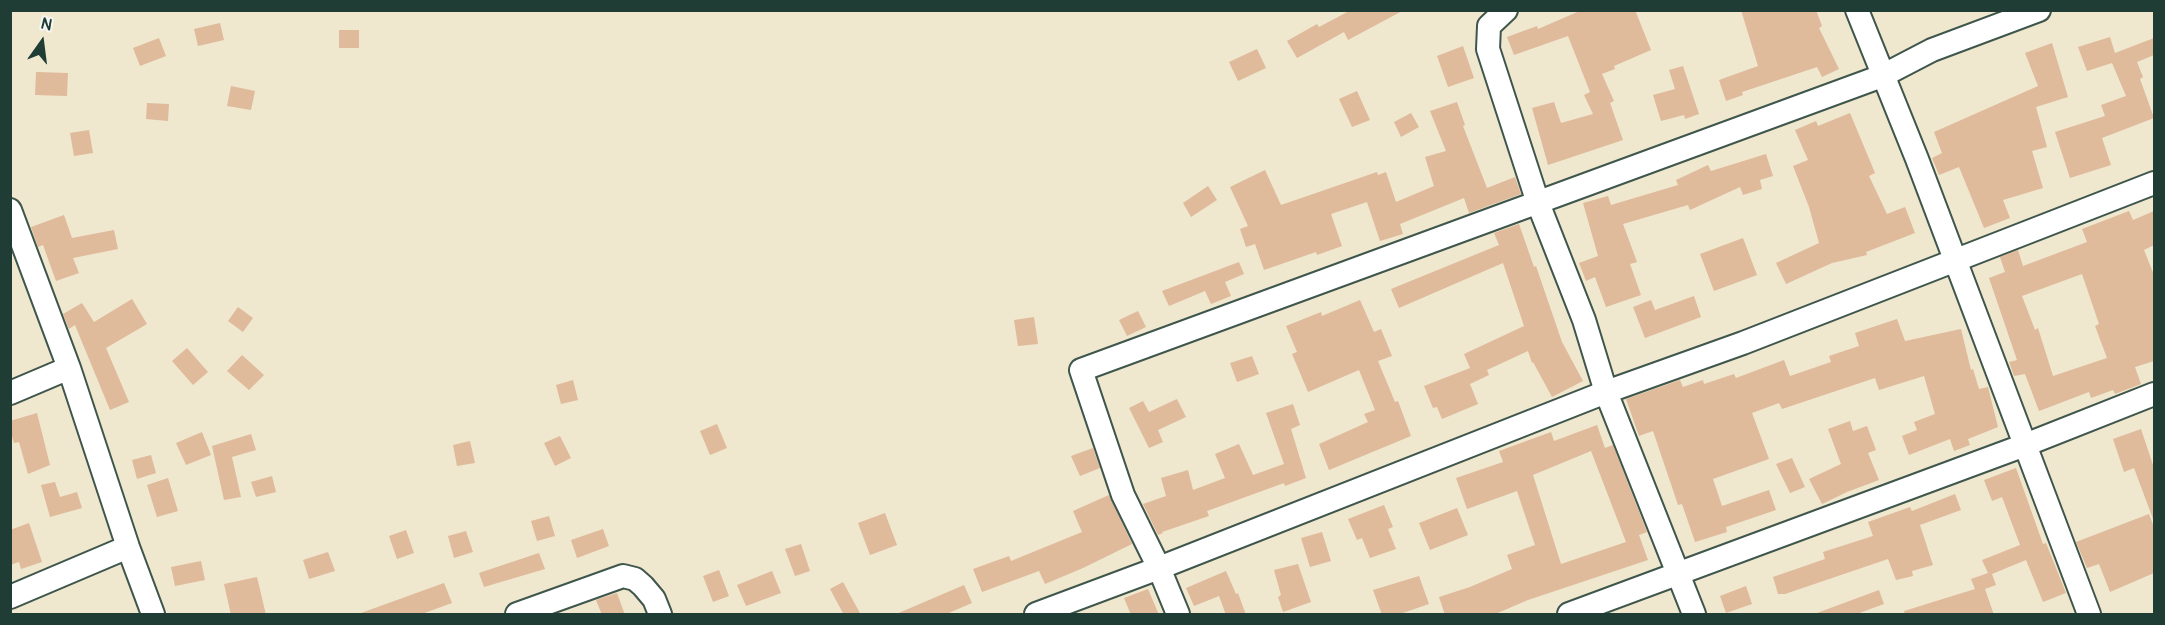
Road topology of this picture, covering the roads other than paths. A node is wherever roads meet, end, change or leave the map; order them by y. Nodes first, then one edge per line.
1 (1506, 10) edge
2 (1857, 10) edge
3 (2038, 10) edge
4 (1882, 76) junction
5 (2154, 183) edge
6 (1538, 203) junction
7 (10, 210) edge
8 (1955, 261) junction
9 (69, 368) junction
10 (1606, 392) junction
11 (10, 393) edge
12 (2154, 394) edge
13 (2025, 445) junction
14 (128, 547) junction
15 (1159, 568) junction
16 (1678, 575) junction
17 (10, 597) edge
18 (153, 615) edge
19 (517, 615) edge
20 (660, 615) edge
21 (1036, 615) edge
22 (1178, 615) edge
23 (1569, 615) edge
24 (1694, 615) edge
25 (2089, 615) edge

1 - 6 street
2 - 4 street
3 - 4 street
4 - 6 street
4 - 8 street
5 - 8 street
6 - 10 street
6 - 15 street
7 - 9 street
8 - 10 street
8 - 13 street
9 - 11 street
9 - 14 street
10 - 15 street
10 - 16 street
12 - 13 street
13 - 16 street
13 - 25 street
14 - 17 street
14 - 18 street
15 - 21 street
15 - 22 street
16 - 23 street
16 - 24 street
19 - 20 street

